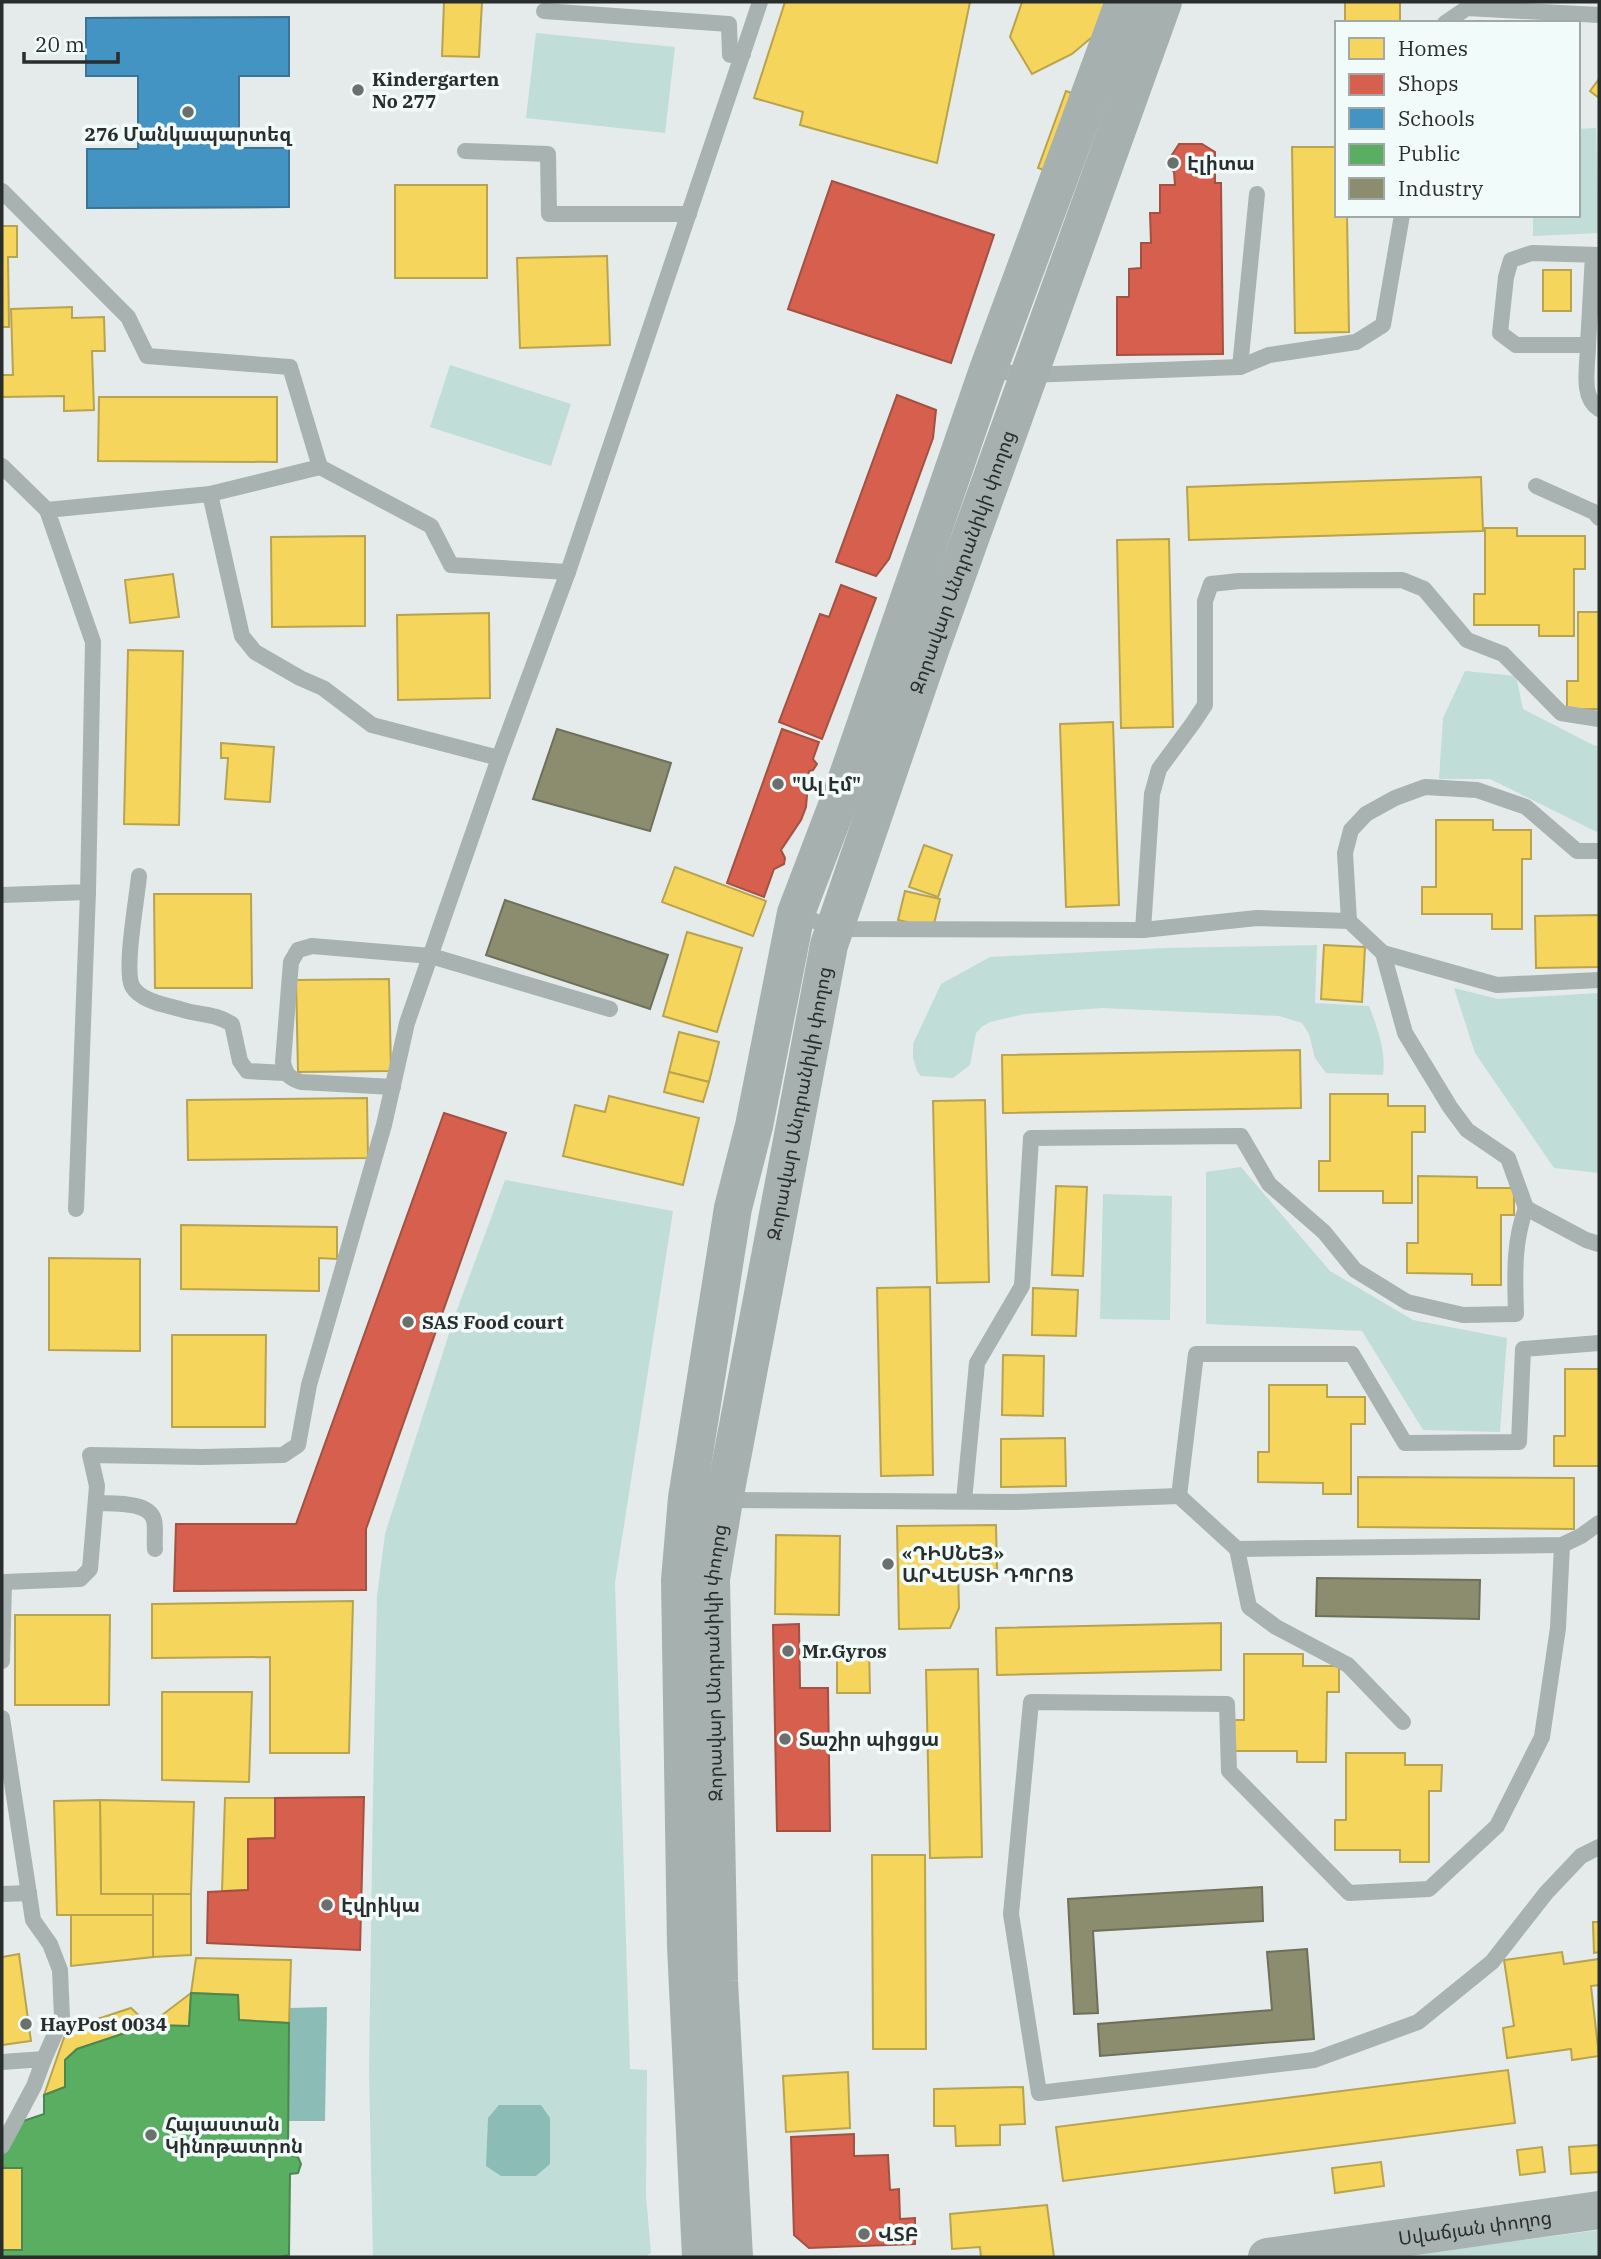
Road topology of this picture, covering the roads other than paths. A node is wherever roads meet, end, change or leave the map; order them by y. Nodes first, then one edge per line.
1 (760, 2) edge
2 (1124, 2) edge
3 (1163, 2) edge
4 (544, 11) dead end
5 (1599, 15) edge
6 (1448, 21) edge
7 (743, 54) junction
8 (466, 150) dead end
9 (2, 191) edge
10 (1257, 194) dead end
11 (689, 214) junction
12 (1402, 217) edge
13 (1596, 255) edge
14 (1588, 345) junction
15 (1240, 367) junction
16 (988, 370) junction
17 (1027, 375) junction
18 (1599, 409) edge
19 (2, 466) edge
20 (320, 467) junction
21 (1536, 486) dead end
22 (210, 494) junction
23 (47, 510) junction
24 (1599, 518) edge
25 (568, 572) junction
26 (1599, 719) edge
27 (499, 758) junction
28 (1599, 850) edge
29 (139, 876) dead end
30 (88, 892) junction
31 (2, 895) edge
32 (796, 913) junction
33 (1349, 921) junction
34 (835, 929) junction
35 (1143, 930) junction
36 (1383, 953) junction
37 (431, 956) junction
38 (1599, 979) edge
39 (610, 1009) dead end
40 (285, 1073) junction
41 (393, 1087) junction
42 (1527, 1208) junction
43 (76, 1209) dead end
44 (1599, 1244) edge
45 (1599, 1343) edge
46 (1179, 1496) junction
47 (705, 1499) junction
48 (964, 1501) junction
49 (97, 1503) junction
50 (1599, 1523) edge
51 (1562, 1545) junction
52 (155, 1549) dead end
53 (1237, 1549) junction
54 (2, 1661) edge
55 (2, 1718) edge
56 (1403, 1722) dead end
57 (1599, 1847) edge
58 (29, 1893) junction
59 (2, 1894) edge
60 (44, 2059) junction
61 (2, 2063) edge
62 (2, 2146) edge
63 (1599, 2210) edge
64 (701, 2257) edge
65 (734, 2257) edge
66 (1267, 2257) edge

1 - 7 lane
2 - 16 main road, Զորավար Անդրանիկի փողոց
3 - 17 main road, Զորավար Անդրանիկի փողոց
4 - 7 lane
5 - 6 lane
7 - 11 lane
8 - 11 lane
9 - 20 lane
10 - 15 lane
11 - 25 lane
12 - 15 lane
13 - 14 lane
13 - 14 lane
14 - 18 lane
15 - 17 lane
16 - 17 lane
16 - 32 main road, Զորավար Անդրանիկի փողոց
17 - 34 main road, Զորավար Անդրանիկի փողոց
19 - 23 lane
20 - 22 lane
20 - 25 lane
21 - 24 lane
22 - 23 lane
22 - 27 lane
23 - 30 lane
25 - 27 lane
26 - 35 lane
27 - 37 lane
28 - 33 lane
29 - 40 lane
30 - 31 lane
30 - 43 lane
32 - 34 lane
32 - 47 main road, Զորավար Անդրանիկի փողոց
33 - 35 lane
33 - 36 lane
34 - 35 lane
34 - 47 main road, Զորավար Անդրանիկի փողոց
36 - 38 lane
36 - 42 lane
37 - 39 lane
37 - 40 lane
37 - 41 lane
40 - 41 lane
41 - 49 lane
42 - 44 lane
42 - 48 lane
45 - 46 lane
46 - 48 lane
46 - 53 lane
47 - 48 lane
47 - 64 main road, Զորավար Անդրանիկի փողոց
47 - 65 main road, Զորավար Անդրանիկի փողոց
49 - 52 lane
49 - 54 lane
50 - 51 lane
51 - 53 lane
51 - 57 lane
53 - 56 lane
55 - 58 lane
58 - 59 lane
58 - 60 lane
60 - 61 lane
60 - 62 lane
63 - 66 street, Սվաճյան փողոց

